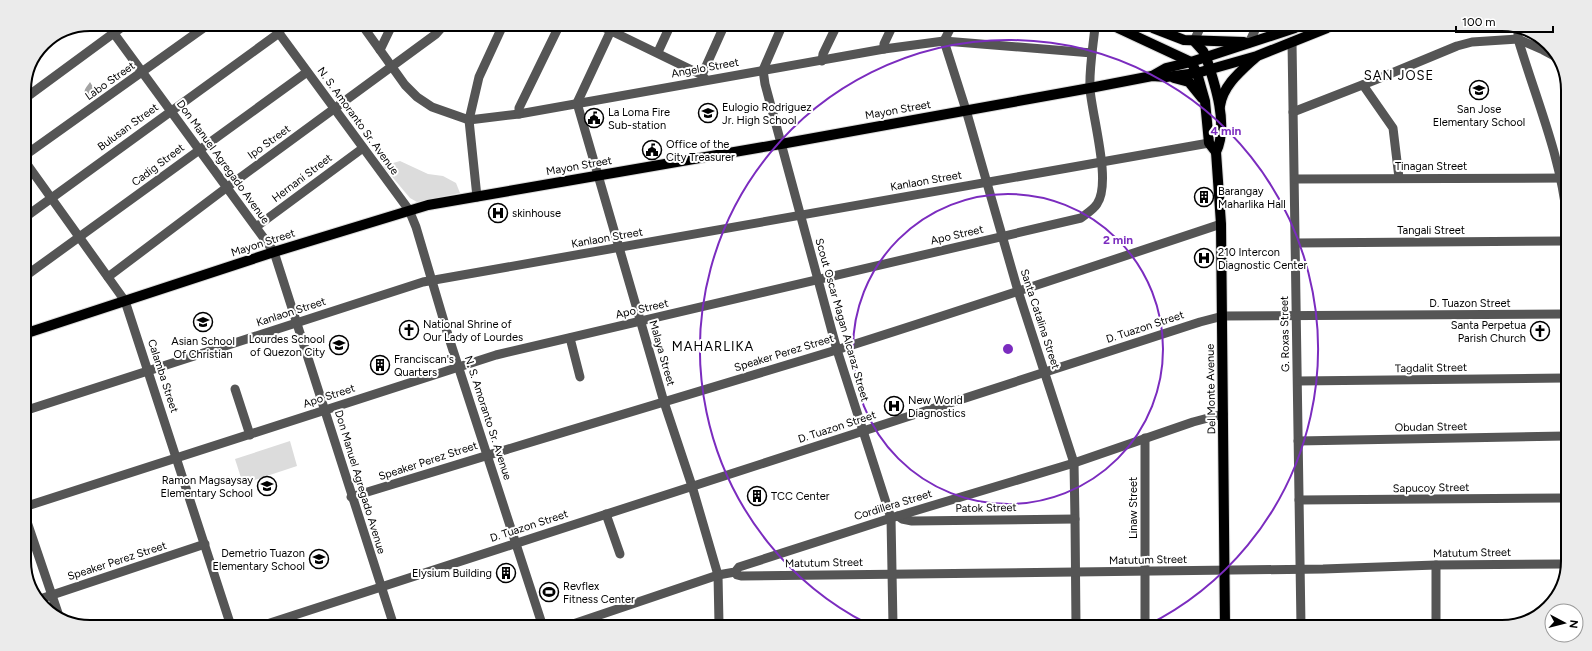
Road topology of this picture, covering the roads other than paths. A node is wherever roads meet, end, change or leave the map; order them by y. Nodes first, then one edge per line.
1 (117, 31) edge
2 (199, 31) edge
3 (278, 31) edge
4 (282, 31) edge
5 (366, 31) edge
6 (389, 31) edge
7 (439, 31) edge
8 (500, 31) edge
9 (557, 31) edge
10 (611, 31) edge
11 (618, 31) edge
12 (668, 31) edge
13 (722, 31) edge
14 (780, 31) edge
15 (834, 31) edge
16 (890, 31) edge
17 (949, 31) edge
18 (1095, 31) edge
19 (1124, 31) edge
20 (1160, 31) edge
21 (1199, 31) edge
22 (1255, 31) edge
23 (1286, 31) edge
24 (1320, 31) edge
25 (114, 33) junction
26 (1518, 33) edge
27 (1518, 39) junction
28 (944, 41) junction
29 (1194, 41) junction
30 (1292, 42) junction
31 (1249, 43) junction
32 (884, 49) junction
33 (380, 50) junction
34 (658, 52) junction
35 (1169, 52) junction
36 (1092, 53) junction
37 (1548, 53) edge
38 (1257, 56) junction
39 (1206, 57) junction
40 (822, 61) junction
41 (1191, 62) junction
42 (392, 67) junction
43 (764, 70) junction
44 (1210, 70) junction
45 (143, 72) junction
46 (307, 72) junction
47 (1166, 73) junction
48 (1197, 73) junction
49 (704, 77) junction
50 (1363, 85) junction
51 (1090, 88) junction
52 (31, 94) edge
53 (1205, 101) junction
54 (576, 103) junction
55 (1220, 108) junction
56 (335, 109) junction
57 (966, 110) junction
58 (171, 111) junction
59 (1294, 112) junction
60 (519, 114) junction
61 (469, 120) junction
62 (1209, 143) junction
63 (781, 144) junction
64 (363, 148) junction
65 (199, 150) junction
66 (31, 151) edge
67 (1216, 152) junction
68 (1101, 162) junction
69 (1561, 169) edge
70 (31, 170) edge
71 (597, 175) junction
72 (1561, 177) edge
73 (1399, 178) junction
74 (1294, 179) junction
75 (986, 183) junction
76 (226, 188) junction
77 (477, 197) junction
78 (52, 198) junction
79 (409, 210) junction
80 (31, 213) edge
81 (800, 216) junction
82 (1221, 224) junction
83 (256, 227) junction
84 (80, 237) junction
85 (1002, 237) junction
86 (1561, 241) edge
87 (1296, 243) junction
88 (619, 248) junction
89 (274, 252) junction
90 (31, 272) edge
91 (108, 277) junction
92 (818, 280) junction
93 (432, 281) junction
94 (1018, 291) junction
95 (125, 301) junction
96 (1561, 314) edge
97 (1222, 316) junction
98 (1296, 316) junction
99 (296, 322) junction
100 (640, 322) junction
101 (31, 332) edge
102 (570, 338) junction
103 (837, 350) junction
104 (459, 366) junction
105 (149, 371) junction
106 (1044, 371) junction
107 (580, 377) dead end
108 (1561, 378) edge
109 (1298, 381) junction
110 (235, 389) dead end
111 (664, 402) junction
112 (31, 409) edge
113 (325, 410) junction
114 (1223, 414) junction
115 (863, 431) junction
116 (250, 435) junction
117 (1561, 436) edge
118 (1144, 438) junction
119 (1298, 441) junction
120 (487, 454) junction
121 (177, 458) junction
122 (1074, 463) junction
123 (692, 486) junction
124 (351, 497) junction
125 (1561, 498) edge
126 (1299, 500) junction
127 (31, 505) edge
128 (606, 514) junction
129 (894, 517) junction
130 (1076, 519) junction
131 (31, 533) edge
132 (516, 543) junction
133 (205, 544) junction
134 (620, 554) dead end
135 (1561, 564) edge
136 (1436, 565) junction
137 (1300, 570) junction
138 (1145, 571) junction
139 (1224, 571) junction
140 (735, 572) junction
141 (1075, 572) junction
142 (892, 574) junction
143 (718, 575) junction
144 (380, 587) junction
145 (53, 594) junction
146 (44, 598) edge
147 (58, 610) edge
148 (229, 620) edge
149 (279, 620) edge
150 (392, 620) edge
151 (541, 620) edge
152 (585, 620) edge
153 (719, 620) edge
154 (893, 620) edge
155 (1076, 620) edge
156 (1145, 620) edge
157 (1225, 620) edge
158 (1301, 620) edge
159 (1436, 620) edge

1 - 25 street
2 - 45 street, Labo Street
3 - 58 street, Bulusan Street
4 - 46 street, N. S. Amoranto Sr. Avenue
5 - 33 street, Angelo Street
6 - 33 street
7 - 42 street, Ipo Street
8 - 61 street
9 - 60 street
10 - 54 street
11 - 34 street
12 - 34 street
13 - 49 street
14 - 43 street, Scout Oscar Magan Alcaraz Street
15 - 40 street
16 - 32 street
17 - 28 street
18 - 36 street, Apo Street
19 - 35 main road
20 - 29 main road
21 - 29 street
22 - 31 street
23 - 31 main road, Mayon Street
24 - 30 main road
25 - 45 street, Don Manuel Agregado Avenue
25 - 52 street
26 - 27 street
27 - 37 street
27 - 50 street
27 - 69 street
28 - 32 street, Angelo Street
28 - 36 street, Angelo Street
28 - 57 street, Santa Catalina Street
29 - 31 main road
29 - 39 main road, Del Monte Avenue
30 - 38 main road
30 - 59 street, G. Roxas Street
31 - 39 main road, Mayon Street
32 - 40 street, Angelo Street
33 - 42 street, Angelo Street
34 - 49 street
35 - 41 main road
35 - 47 main road
36 - 51 street, Apo Street
38 - 44 main road, Mayon Street
38 - 55 main road
39 - 41 main road, Mayon Street
39 - 44 main road, Del Monte Avenue
40 - 43 street, Angelo Street
41 - 47 main road, Mayon Street
41 - 48 main road
42 - 56 street, Ipo Street
42 - 61 street, Angelo Street
43 - 49 street, Angelo Street
43 - 63 street, Scout Oscar Magan Alcaraz Street
44 - 48 main road, Mayon Street
44 - 55 main road, Del Monte Avenue
45 - 58 street, Don Manuel Agregado Avenue
45 - 66 street, Labo Street
46 - 56 street, N. S. Amoranto Sr. Avenue
46 - 65 street, Cadig Street
47 - 48 main road, Mayon Street
47 - 51 main road, Mayon Street
47 - 53 main road
48 - 53 main road
49 - 54 street, Angelo Street
50 - 59 street
50 - 73 street
51 - 57 main road, Mayon Street
51 - 68 street, Apo Street
53 - 62 main road
54 - 60 street, Angelo Street
54 - 71 street, Malaya Street
55 - 67 main road, Del Monte Avenue
56 - 64 street, N. S. Amoranto Sr. Avenue
56 - 76 street, Ipo Street
57 - 63 main road, Mayon Street
57 - 75 street, Santa Catalina Street
58 - 65 street, Don Manuel Agregado Avenue
58 - 78 street, Bulusan Street
59 - 74 street, G. Roxas Street
60 - 61 street, Angelo Street
61 - 77 street
62 - 67 main road
62 - 68 street, Kanlaon Street
63 - 71 main road, Mayon Street
63 - 81 street, Scout Oscar Magan Alcaraz Street
64 - 79 street, N. S. Amoranto Sr. Avenue
64 - 83 street, Hernani Street
65 - 76 street, Don Manuel Agregado Avenue
65 - 84 street, Cadig Street
67 - 82 main road, Del Monte Avenue
68 - 75 street, Kanlaon Street
68 - 85 street, Apo Street
70 - 78 street, Calamba Street
71 - 77 main road, Mayon Street
71 - 88 street, Malaya Street
72 - 73 street, Tinagan Street
73 - 74 street, Tinagan Street
74 - 87 street, G. Roxas Street
75 - 81 street, Kanlaon Street
75 - 85 street, Santa Catalina Street
76 - 83 street, Don Manuel Agregado Avenue
76 - 91 street, Ipo Street
77 - 79 main road, Mayon Street
78 - 80 street, Bulusan Street
78 - 84 street, Calamba Street
79 - 89 main road, Mayon Street
79 - 93 street, N. S. Amoranto Sr. Avenue
81 - 88 street, Kanlaon Street
81 - 92 street, Scout Oscar Magan Alcaraz Street
82 - 94 street, Speaker Perez Street
82 - 97 main road, Del Monte Avenue
83 - 89 street, Don Manuel Agregado Avenue
84 - 90 street, Cadig Street
84 - 91 street, Calamba Street
85 - 92 street, Apo Street
85 - 94 street, Santa Catalina Street
86 - 87 street, Tangali Street
87 - 98 street, G. Roxas Street
88 - 93 street, Kanlaon Street
88 - 100 street, Malaya Street
89 - 95 main road, Mayon Street
89 - 99 street, Don Manuel Agregado Avenue
91 - 95 street, Calamba Street
92 - 100 street, Apo Street
92 - 103 street, Scout Oscar Magan Alcaraz Street
93 - 99 street, Kanlaon Street
93 - 104 street, N. S. Amoranto Sr. Avenue
94 - 103 street, Speaker Perez Street
94 - 106 street, Santa Catalina Street
95 - 101 main road, Mayon Street
95 - 105 street, Calamba Street
96 - 98 street, D. Tuazon Street
97 - 98 street, D. Tuazon Street
97 - 106 street, D. Tuazon Street
97 - 114 main road, Del Monte Avenue
98 - 109 street, G. Roxas Street
99 - 105 street, Kanlaon Street
99 - 113 street, Don Manuel Agregado Avenue
100 - 102 street, Apo Street
100 - 111 street, Malaya Street
102 - 104 street, Apo Street
102 - 107 street
103 - 111 street, Speaker Perez Street
103 - 115 street, Scout Oscar Magan Alcaraz Street
104 - 113 street, Apo Street
104 - 120 street, N. S. Amoranto Sr. Avenue
105 - 112 street, Kanlaon Street
105 - 121 street, Calamba Street
106 - 115 street, D. Tuazon Street
106 - 122 street, Santa Catalina Street
108 - 109 street, Tagdalit Street
109 - 119 street, G. Roxas Street
110 - 116 street
111 - 120 street, Speaker Perez Street
111 - 123 street, Malaya Street
113 - 116 street, Apo Street
113 - 124 street, Don Manuel Agregado Avenue
114 - 118 street, Cordillera Street
114 - 139 main road, Del Monte Avenue
115 - 123 street, D. Tuazon Street
115 - 129 street, Scout Oscar Magan Alcaraz Street
116 - 121 street, Apo Street
117 - 119 street, Obudan Street
118 - 122 street, Cordillera Street
118 - 138 street, Linaw Street
119 - 126 street, G. Roxas Street
120 - 124 street, Speaker Perez Street
120 - 132 street, N. S. Amoranto Sr. Avenue
121 - 127 street, Apo Street
121 - 133 street, Calamba Street
122 - 129 street, Cordillera Street
122 - 130 street, Santa Catalina Street
123 - 128 street, D. Tuazon Street
123 - 143 street, Malaya Street
124 - 144 street, Don Manuel Agregado Avenue
125 - 126 street, Sapucoy Street
126 - 137 street, G. Roxas Street
128 - 132 street, D. Tuazon Street
128 - 134 street
129 - 130 street, Patok Street
129 - 140 street, Cordillera Street
129 - 142 street, Scout Oscar Magan Alcaraz Street
130 - 141 street, Santa Catalina Street
131 - 145 street
132 - 144 street, D. Tuazon Street
132 - 151 street, N. S. Amoranto Sr. Avenue
133 - 145 street, Speaker Perez Street
133 - 148 street, Calamba Street
135 - 136 street, Matutum Street
136 - 137 street, Matutum Street
136 - 159 street
137 - 139 street, Matutum Street
137 - 158 street, G. Roxas Street
138 - 139 street, Matutum Street
138 - 141 street, Matutum Street
138 - 156 street, Linaw Street
139 - 157 main road, Del Monte Avenue
140 - 142 street, Matutum Street
140 - 143 street, Cordillera Street
141 - 142 street, Matutum Street
141 - 155 street, Santa Catalina Street
142 - 154 street, Scout Oscar Magan Alcaraz Street
143 - 152 street, Cordillera Street
143 - 153 street, Malaya Street
144 - 149 street, D. Tuazon Street
144 - 150 street, Don Manuel Agregado Avenue
145 - 146 street, Speaker Perez Street
145 - 147 street

